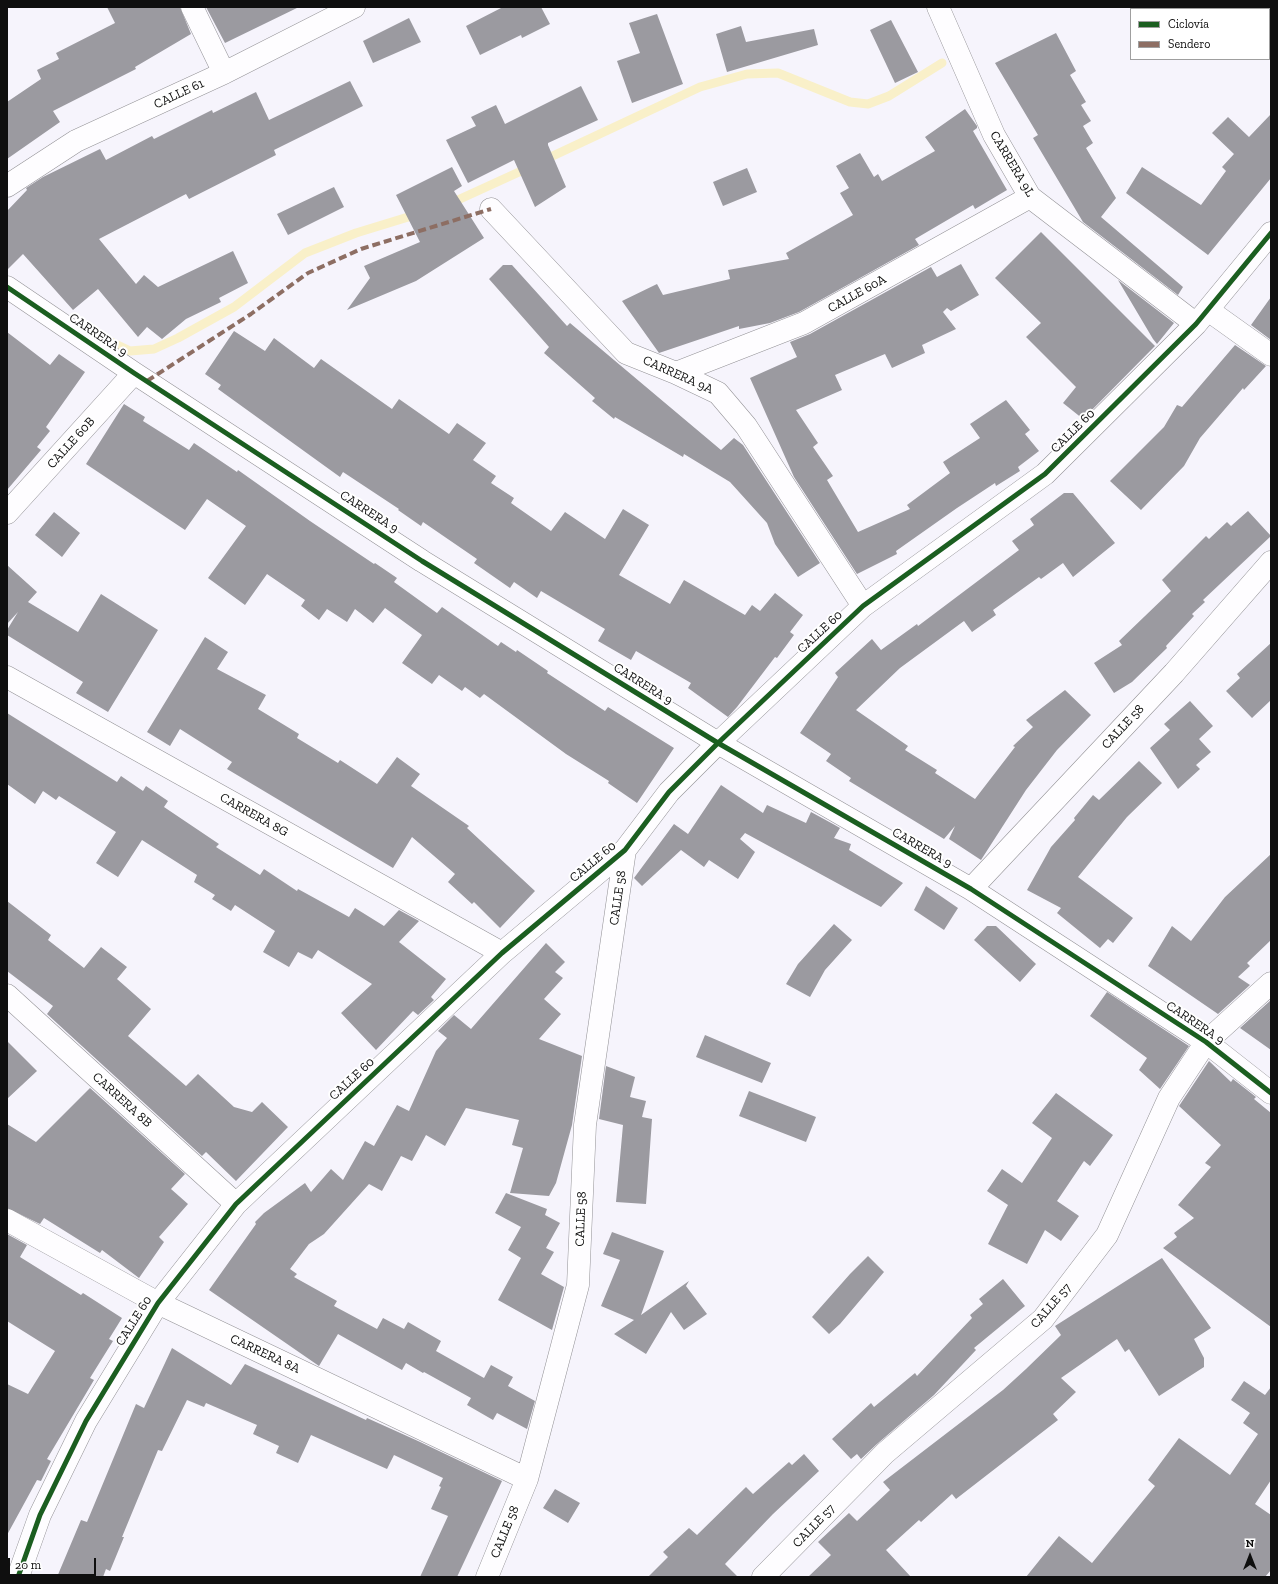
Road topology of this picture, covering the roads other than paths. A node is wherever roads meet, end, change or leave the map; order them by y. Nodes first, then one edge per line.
1 (192, 7) edge
2 (354, 7) edge
3 (938, 7) edge
4 (224, 72) junction
5 (7, 186) edge
6 (1030, 198) junction
7 (490, 209) dead end
8 (1271, 233) edge
9 (7, 287) edge
10 (1202, 317) junction
11 (1271, 355) edge
12 (134, 373) junction
13 (676, 373) junction
14 (7, 513) edge
15 (1271, 562) edge
16 (863, 606) junction
17 (7, 677) edge
18 (718, 743) junction
19 (625, 850) junction
20 (971, 889) junction
21 (502, 953) junction
22 (1271, 983) edge
23 (7, 995) edge
24 (1206, 1042) junction
25 (1271, 1093) edge
26 (236, 1204) junction
27 (7, 1220) edge
28 (158, 1303) junction
29 (527, 1478) junction
30 (18, 1577) edge
31 (488, 1577) edge
32 (764, 1577) edge

1 - 4 street
2 - 4 street, CALLE 61
3 - 6 street, CARRERA 9L
4 - 5 street, CALLE 61
6 - 10 street, CARRERA 9L
6 - 13 street, CALLE 60A
7 - 13 street, CARRERA 9A
8 - 10 street, CALLE 60
9 - 12 street, CARRERA 9
10 - 11 street, CARRERA 9L
10 - 16 street, CALLE 60
12 - 14 street, CALLE 60B
12 - 18 street, CARRERA 9
13 - 16 street, CARRERA 9A
15 - 20 street, CALLE 58
16 - 18 street, CALLE 60
17 - 21 street, CARRERA 8G
18 - 19 street, CALLE 60
18 - 20 street, CARRERA 9
19 - 21 street, CALLE 60
19 - 29 street, CALLE 58
20 - 24 street, CARRERA 9
21 - 26 street, CALLE 60
22 - 24 street, CALLE 57
23 - 26 street, CARRERA 8B
24 - 25 street, CARRERA 9
24 - 32 street, CALLE 57
26 - 28 street, CALLE 60
27 - 28 street, CARRERA 8A
28 - 29 street, CARRERA 8A
28 - 30 street, CALLE 60
29 - 31 street, CALLE 58

